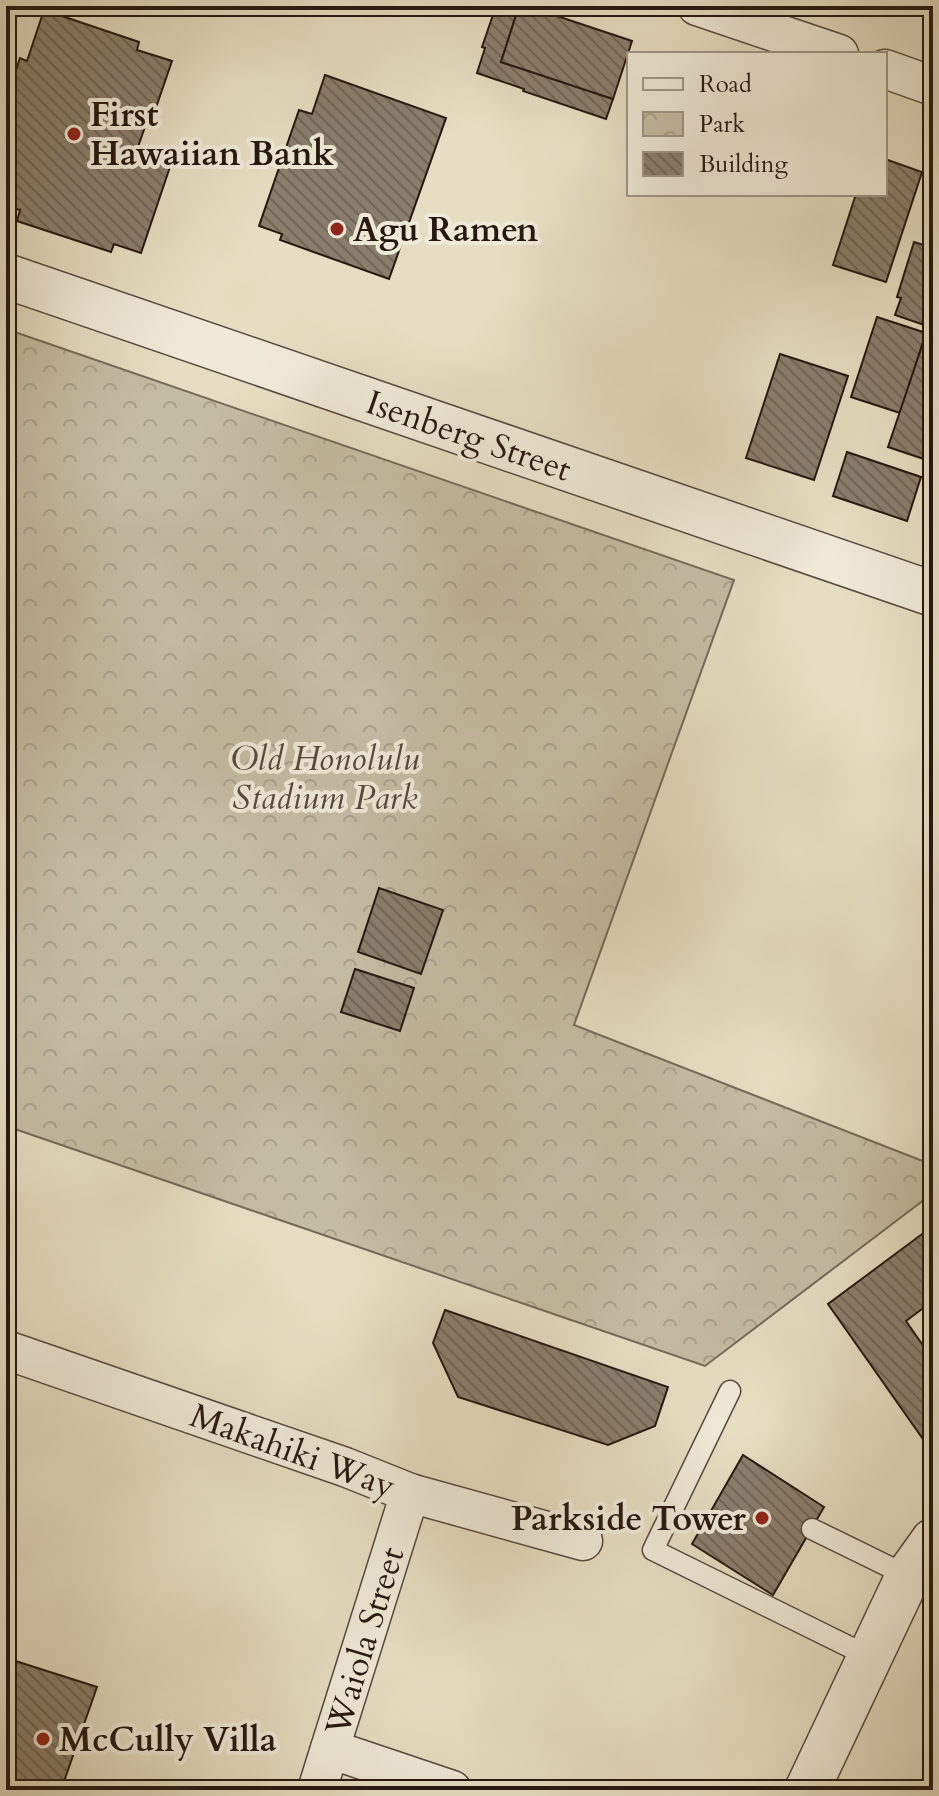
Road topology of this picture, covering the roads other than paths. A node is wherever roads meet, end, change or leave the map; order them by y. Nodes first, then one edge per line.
1 (697, 6) edge
2 (833, 52) edge
3 (887, 70) edge
4 (933, 86) edge
5 (6, 276) edge
6 (933, 594) edge
7 (6, 1350) edge
8 (730, 1391) dead end
9 (410, 1493) junction
10 (812, 1529) dead end
11 (583, 1541) dead end
12 (933, 1541) edge
13 (908, 1576) junction
14 (870, 1657) junction
15 (330, 1749) junction
16 (317, 1790) edge
17 (452, 1790) edge
18 (807, 1790) edge

1 - 2 street
3 - 4 street
5 - 6 street, Isenberg Street
7 - 9 street, Makahiki Way
8 - 14 lane
9 - 11 street, Makahiki Way
9 - 15 street, Waiola Street
10 - 13 lane
12 - 13 street
13 - 14 street
14 - 18 street
15 - 16 street, Waiola Street
15 - 17 street

